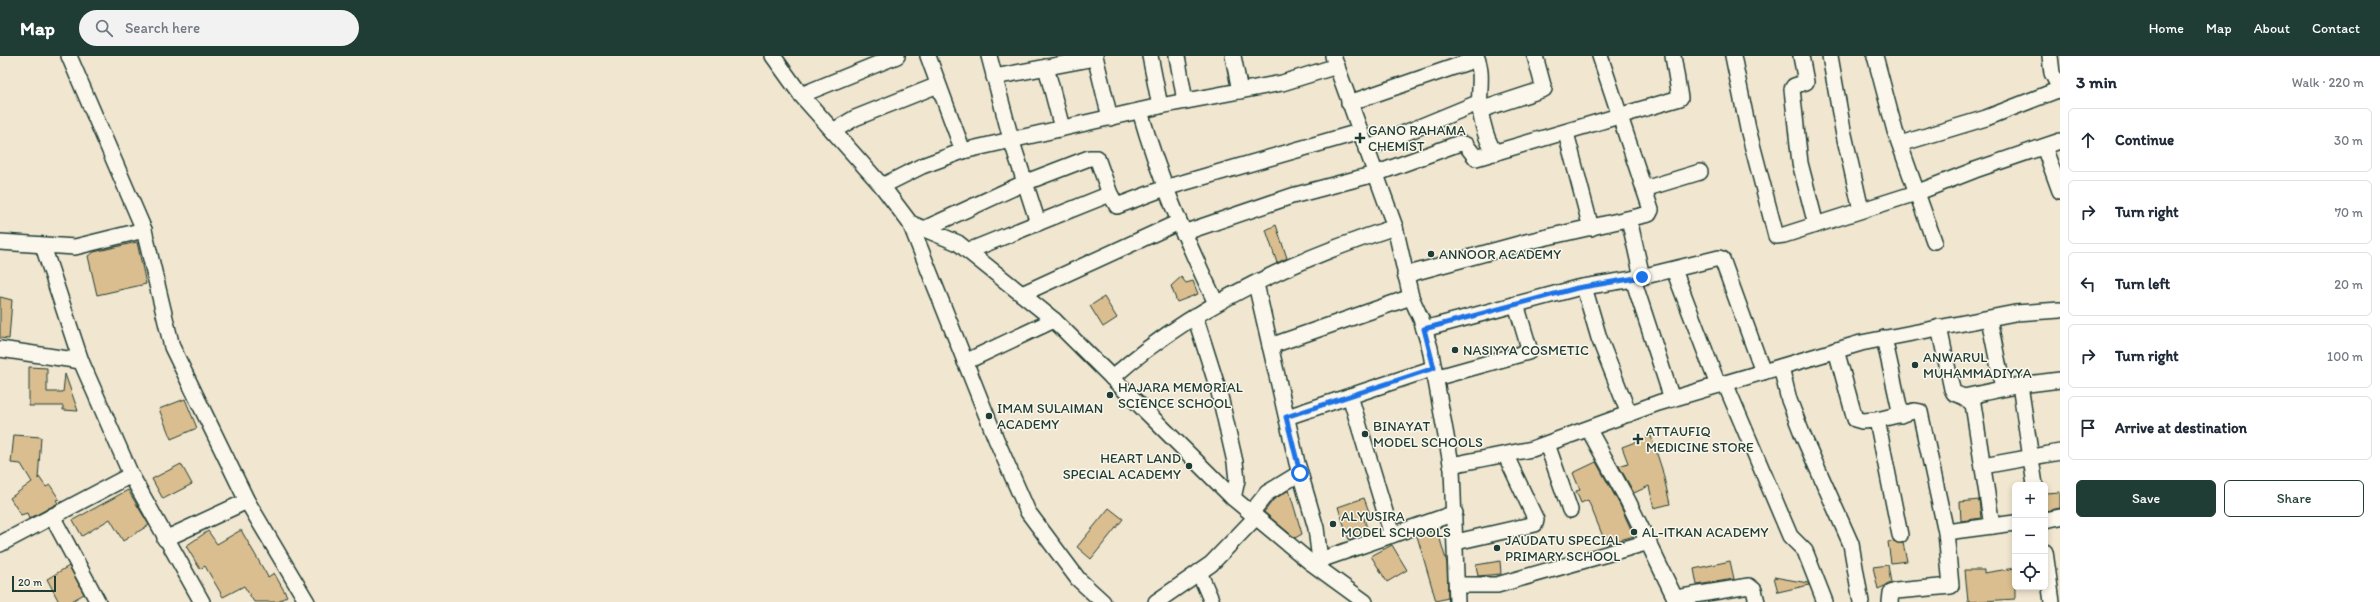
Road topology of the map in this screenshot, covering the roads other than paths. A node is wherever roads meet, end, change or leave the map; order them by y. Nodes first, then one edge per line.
1 (69, 56) edge
2 (773, 56) edge
3 (897, 56) edge
4 (928, 56) edge
5 (989, 56) edge
6 (1150, 56) edge
7 (1177, 56) edge
8 (1233, 56) edge
9 (1535, 56) edge
10 (1600, 56) edge
11 (1673, 56) edge
12 (1733, 56) edge
13 (1801, 56) edge
14 (1830, 56) edge
15 (1875, 56) edge
16 (2050, 56) edge
17 (1095, 57) edge
18 (1476, 57) edge
19 (1336, 59) edge
20 (1046, 67) junction
21 (994, 77) junction
22 (938, 85) junction
23 (2060, 89) edge
24 (1240, 91) junction
25 (800, 95) junction
26 (1185, 101) junction
27 (1348, 103) junction
28 (1160, 106) junction
29 (1480, 106) junction
30 (1140, 111) junction
31 (1619, 116) junction
32 (1110, 118) junction
33 (1062, 128) junction
34 (833, 132) junction
35 (1359, 132) junction
36 (1566, 133) junction
37 (1011, 139) junction
38 (2060, 141) edge
39 (1900, 144) junction
40 (2044, 147) junction
41 (1366, 149) junction
42 (963, 151) junction
43 (1496, 153) junction
44 (1700, 172) dead end
45 (1375, 174) junction
46 (1024, 183) junction
47 (882, 186) junction
48 (1165, 188) junction
49 (1644, 189) junction
50 (2060, 191) edge
51 (1916, 193) junction
52 (1110, 194) junction
53 (1861, 210) junction
54 (1629, 219) junction
55 (1038, 223) junction
56 (1816, 225) junction
57 (917, 226) junction
58 (1181, 227) junction
59 (1395, 228) junction
60 (1591, 228) junction
61 (144, 230) junction
62 (1934, 241) dead end
63 (0, 242) edge
64 (43, 246) junction
65 (968, 252) junction
66 (1674, 270) junction
67 (1405, 275) junction
68 (1638, 278) junction
69 (1256, 284) junction
70 (1584, 287) junction
71 (1022, 294) junction
72 (1411, 296) junction
73 (1216, 303) junction
74 (1516, 304) junction
75 (2060, 310) edge
76 (1195, 316) junction
77 (1989, 318) junction
78 (1054, 320) junction
79 (1939, 327) junction
80 (1424, 329) junction
81 (1884, 338) junction
82 (1270, 346) junction
83 (0, 350) edge
84 (1836, 350) junction
85 (81, 361) junction
86 (966, 362) junction
87 (1781, 367) junction
88 (1763, 372) junction
89 (1435, 373) junction
90 (1112, 378) junction
91 (2060, 380) edge
92 (1722, 384) junction
93 (2020, 385) junction
94 (2003, 388) junction
95 (1350, 396) junction
96 (1964, 397) junction
97 (1672, 399) junction
98 (1629, 414) junction
99 (1901, 415) junction
100 (1286, 417) junction
101 (1877, 420) junction
102 (1589, 430) junction
103 (1547, 444) junction
104 (2060, 452) edge
105 (1506, 456) junction
106 (2031, 457) junction
107 (1451, 465) junction
108 (1983, 466) junction
109 (1300, 473) junction
110 (131, 475) junction
111 (2035, 482) edge
112 (1233, 498) junction
113 (247, 501) junction
114 (1570, 510) dead end
115 (1455, 512) junction
116 (1254, 515) junction
117 (52, 516) junction
118 (2060, 517) edge
119 (2048, 519) edge
120 (2012, 523) edge
121 (1992, 526) junction
122 (0, 529) edge
123 (1946, 532) junction
124 (1392, 534) junction
125 (1900, 535) dead end
126 (13, 537) junction
127 (165, 539) junction
128 (1456, 542) junction
129 (1649, 542) junction
130 (0, 544) edge
131 (2050, 556) edge
132 (1320, 565) junction
133 (1199, 572) junction
134 (1457, 585) junction
135 (1934, 596) edge
136 (1676, 600) edge
137 (98, 602) edge
138 (202, 602) edge
139 (307, 602) edge
140 (1103, 602) edge
141 (1156, 602) edge
142 (1212, 602) edge
143 (1365, 602) edge
144 (1457, 602) edge
145 (1757, 602) edge
146 (1823, 602) edge
147 (1861, 602) edge
148 (1890, 602) edge
149 (2052, 602) edge

1 - 61 street
2 - 25 street
3 - 25 street
4 - 22 street
5 - 21 street
6 - 28 street
7 - 26 street
8 - 24 street
9 - 29 street
10 - 31 street
11 - 31 street
12 - 56 street
13 - 56 street
14 - 53 street
15 - 39 street
16 - 23 street
17 - 20 street
17 - 32 street
18 - 27 street
18 - 29 street
19 - 24 street
19 - 27 street
20 - 21 street
20 - 33 street
21 - 37 street
22 - 34 street
22 - 42 street
23 - 39 street
24 - 26 street
25 - 34 street
26 - 28 street
27 - 35 street
28 - 30 street
29 - 41 street
29 - 43 street
30 - 32 street
30 - 48 street
31 - 36 street
31 - 49 street
32 - 33 street
33 - 37 street
34 - 47 street
35 - 41 street
35 - 48 street
36 - 43 street
36 - 60 street
37 - 42 street
37 - 46 street
38 - 40 street
39 - 51 street
40 - 50 street
40 - 51 street
41 - 45 street
42 - 47 street
43 - 45 street
44 - 49 street
45 - 58 street
45 - 59 street
46 - 52 street
46 - 55 street
46 - 57 street
47 - 57 street
48 - 52 street
48 - 58 street
49 - 54 street
51 - 53 street
51 - 62 street
52 - 55 street
53 - 56 street
54 - 60 street
54 - 68 street
55 - 65 street
57 - 65 street
57 - 86 street
58 - 71 street
58 - 73 street
59 - 67 street
59 - 69 street
60 - 67 street
61 - 64 street
61 - 113 street
63 - 64 street
64 - 85 street
65 - 71 street
66 - 68 street
66 - 88 street
66 - 92 street
67 - 72 street
68 - 70 street
68 - 97 street
69 - 73 street
69 - 82 street
70 - 74 street
70 - 98 street
71 - 78 street
72 - 80 street
72 - 82 street
73 - 76 street
74 - 80 street
74 - 89 street
75 - 77 street
76 - 90 street
76 - 112 street
77 - 79 street
77 - 94 street
78 - 86 street
78 - 90 street
79 - 81 street
79 - 96 street
80 - 89 street
81 - 84 street
81 - 99 street
82 - 100 street
83 - 85 street
84 - 87 street
84 - 101 street
85 - 110 street
86 - 140 street
87 - 88 street
87 - 147 street
88 - 92 street
89 - 95 street
89 - 107 street
90 - 112 street
91 - 93 street
92 - 97 street
92 - 146 street
93 - 94 street
93 - 106 street
94 - 96 street
95 - 100 street
95 - 124 street
96 - 108 street
97 - 98 street
98 - 102 street
99 - 101 street
99 - 123 street
100 - 109 street
101 - 125 street
102 - 103 street
102 - 129 street
103 - 105 street
103 - 114 street
104 - 106 street
105 - 107 street
105 - 128 street
106 - 108 street
106 - 111 street
107 - 115 street
108 - 121 street
109 - 116 street
109 - 132 street
110 - 117 street
110 - 127 street
112 - 116 street
113 - 127 street
113 - 139 street
115 - 124 street
115 - 128 street
116 - 132 street
116 - 133 street
117 - 126 street
117 - 137 street
118 - 119 street
120 - 121 street
121 - 123 street
122 - 126 street
123 - 135 street
124 - 132 street
126 - 130 street
127 - 138 street
128 - 134 street
129 - 134 street
129 - 136 street
131 - 149 street
132 - 143 street
133 - 141 street
133 - 142 street
134 - 144 street
135 - 148 street
136 - 145 street

